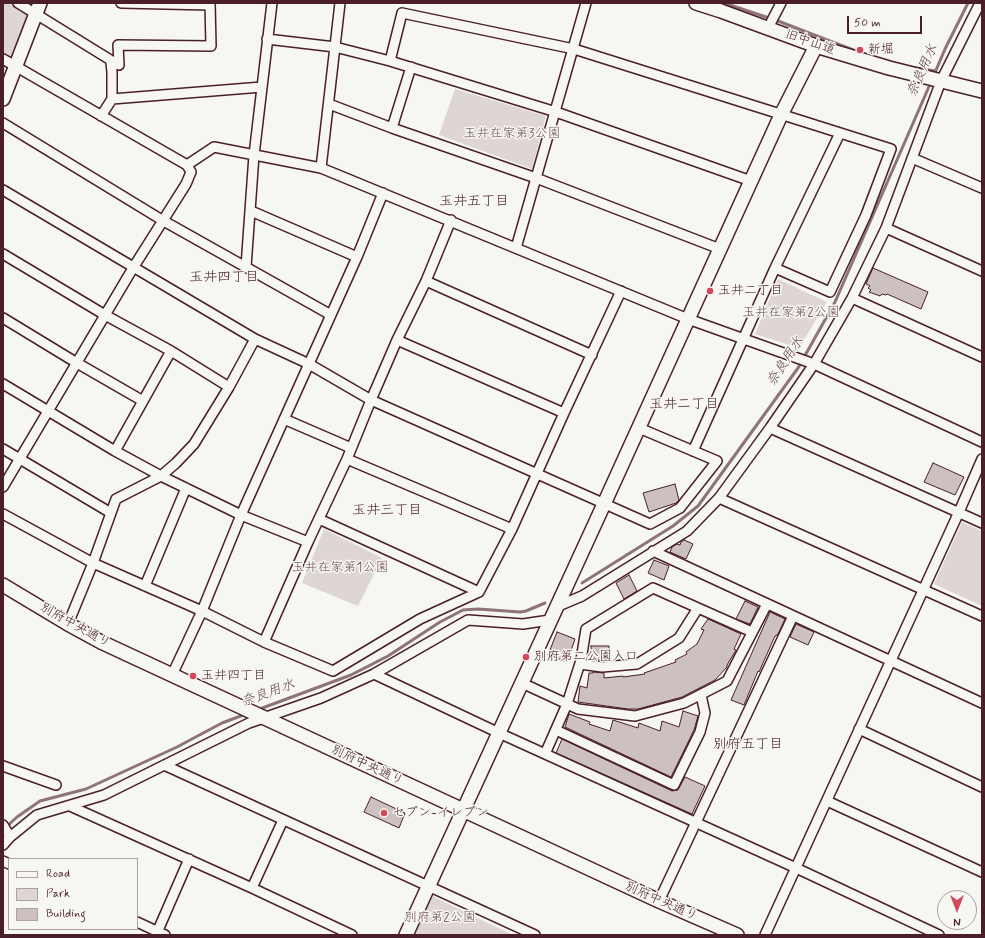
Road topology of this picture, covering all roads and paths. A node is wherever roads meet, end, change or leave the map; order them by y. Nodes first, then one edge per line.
1 (18, 3) edge
2 (120, 3) edge
3 (272, 3) edge
4 (340, 3) edge
5 (586, 3) edge
6 (696, 3) edge
7 (781, 3) edge
8 (980, 3) edge
9 (210, 4) edge
10 (38, 8) edge
11 (979, 15) edge
12 (768, 28) junction
13 (268, 38) junction
14 (334, 46) junction
15 (816, 46) junction
16 (574, 49) junction
17 (3, 60) edge
18 (390, 61) junction
19 (119, 64) junction
20 (16, 67) junction
21 (411, 67) junction
22 (934, 79) junction
23 (262, 87) junction
24 (982, 91) edge
25 (3, 99) edge
26 (112, 99) junction
27 (329, 104) junction
28 (556, 112) junction
29 (781, 115) junction
30 (101, 116) junction
31 (3, 123) edge
32 (392, 128) junction
33 (840, 133) junction
34 (254, 155) junction
35 (912, 158) junction
36 (187, 165) junction
37 (321, 168) junction
38 (536, 178) junction
39 (751, 181) junction
40 (982, 188) edge
41 (3, 190) edge
42 (383, 193) junction
43 (251, 211) junction
44 (162, 220) junction
45 (451, 220) junction
46 (886, 228) junction
47 (516, 248) junction
48 (720, 248) junction
49 (3, 254) edge
50 (357, 256) junction
51 (246, 267) junction
52 (133, 268) junction
53 (775, 268) junction
54 (982, 271) edge
55 (426, 280) junction
56 (621, 291) junction
57 (852, 298) junction
58 (105, 315) junction
59 (331, 315) junction
60 (3, 318) edge
61 (688, 319) junction
62 (256, 339) junction
63 (743, 339) junction
64 (398, 340) junction
65 (171, 351) junction
66 (592, 355) junction
67 (982, 357) edge
68 (76, 363) junction
69 (309, 364) junction
70 (814, 364) junction
71 (3, 384) edge
72 (229, 387) junction
73 (371, 400) junction
74 (143, 401) junction
75 (48, 411) junction
76 (564, 413) junction
77 (284, 419) junction
78 (639, 428) junction
79 (770, 428) junction
80 (982, 442) edge
81 (351, 448) junction
82 (3, 449) edge
83 (115, 451) junction
84 (693, 451) junction
85 (20, 459) junction
86 (346, 459) junction
87 (982, 459) edge
88 (537, 473) junction
89 (161, 476) junction
90 (3, 487) edge
91 (186, 488) junction
92 (719, 498) junction
93 (604, 504) junction
94 (959, 512) junction
95 (111, 513) junction
96 (3, 514) edge
97 (241, 515) junction
98 (319, 519) junction
99 (982, 522) edge
100 (512, 529) junction
101 (308, 542) junction
102 (653, 551) junction
103 (93, 563) junction
104 (3, 585) edge
105 (145, 586) junction
106 (924, 589) junction
107 (479, 592) junction
108 (767, 604) junction
109 (556, 607) junction
110 (698, 608) junction
111 (202, 611) junction
112 (793, 616) junction
113 (982, 616) edge
114 (550, 620) junction
115 (68, 624) junction
116 (752, 632) junction
117 (264, 642) junction
118 (891, 661) junction
119 (580, 664) junction
120 (374, 674) junction
121 (172, 675) junction
122 (522, 683) junction
123 (701, 695) junction
124 (982, 703) edge
125 (567, 704) junction
126 (262, 717) junction
127 (859, 729) junction
128 (556, 730) junction
129 (499, 733) junction
130 (545, 754) junction
131 (164, 765) junction
132 (3, 766) edge
133 (56, 785) dead end
134 (982, 787) edge
135 (826, 801) junction
136 (70, 806) junction
137 (463, 811) junction
138 (283, 820) junction
139 (696, 822) junction
140 (3, 825) edge
141 (10, 837) junction
142 (3, 845) edge
143 (189, 859) junction
144 (796, 868) junction
145 (982, 872) edge
146 (429, 886) junction
147 (252, 888) junction
148 (659, 901) junction
149 (138, 923) edge
150 (160, 934) edge
151 (352, 935) edge
152 (406, 935) edge
153 (535, 935) edge
154 (737, 935) edge
155 (765, 935) edge
156 (939, 935) edge

1 - 10 street
2 - 9 street
3 - 13 street
4 - 14 street
5 - 16 street
6 - 12 street, 旧中山道
7 - 12 street
8 - 11 street
9 - 19 street
10 - 19 street
10 - 20 street
11 - 22 street
12 - 15 street, 旧中山道
13 - 14 street
13 - 23 street
14 - 18 street
14 - 27 street
15 - 22 street, 旧中山道
15 - 29 street
16 - 18 street
16 - 28 street
16 - 29 street
17 - 20 street
18 - 21 street
19 - 26 street
20 - 25 street
20 - 30 street
21 - 28 street
21 - 32 street
22 - 24 street, 旧中山道
22 - 35 street
23 - 26 street
23 - 34 street
26 - 30 street
27 - 32 street
27 - 37 street
28 - 38 street
28 - 39 street
29 - 33 street
29 - 39 street
30 - 36 street
31 - 44 street
32 - 38 street
33 - 53 street
33 - 53 street
34 - 36 street
34 - 37 street
34 - 43 street
35 - 40 street
35 - 46 street
36 - 44 street
37 - 42 street
38 - 47 street
38 - 48 street
39 - 48 street
41 - 52 street
42 - 45 street
42 - 50 street
43 - 50 street
43 - 51 street
44 - 51 street
44 - 52 street
45 - 47 street
45 - 55 street
46 - 54 street
46 - 57 street
47 - 56 street
48 - 61 street
49 - 58 street
50 - 59 street
51 - 59 street
52 - 58 street
52 - 62 street
53 - 63 street
55 - 64 street
55 - 66 street
56 - 61 street
56 - 66 street
57 - 67 street
57 - 70 street
58 - 65 street
58 - 68 street
59 - 69 street
60 - 68 street
61 - 63 street
61 - 78 street
62 - 69 street
62 - 72 street
63 - 70 street
63 - 84 street
64 - 73 street
64 - 76 street
65 - 72 street
65 - 74 street
66 - 76 street
68 - 74 street
68 - 75 street
69 - 73 street
69 - 77 street
70 - 79 street
70 - 80 street
71 - 75 street
72 - 89 street
73 - 81 street
73 - 88 street
74 - 83 street
75 - 83 street
75 - 85 street
76 - 88 street
77 - 81 street
77 - 97 street
78 - 84 street
78 - 93 street
79 - 92 street
79 - 94 street
81 - 86 street
82 - 85 street
83 - 89 street
84 - 93 street
85 - 90 street
85 - 95 street
86 - 98 street
86 - 100 street
87 - 94 street
88 - 93 street
88 - 100 street
89 - 91 street
89 - 95 street
91 - 97 street
91 - 105 street
92 - 102 street
92 - 106 street
93 - 109 street
94 - 99 street
94 - 106 street
95 - 103 street
96 - 103 street
97 - 101 street
97 - 111 street
98 - 101 street
98 - 107 street
100 - 107 street
101 - 117 street
102 - 108 street
102 - 109 street
103 - 105 street
103 - 115 street
104 - 115 street, 別府中央通り
105 - 111 street
106 - 113 street
106 - 118 street
107 - 117 street
108 - 112 street
108 - 116 street
109 - 114 street
110 - 116 street
110 - 119 street
110 - 119 street
111 - 117 street
111 - 121 street
112 - 118 street
112 - 139 street
114 - 120 street
114 - 122 street
115 - 121 street, 別府中央通り
116 - 123 street
118 - 124 street
118 - 127 street
119 - 125 street
120 - 126 street
120 - 129 street
121 - 126 street, 別府中央通り
122 - 125 street
122 - 129 street
123 - 125 street
123 - 128 street
125 - 128 street
126 - 131 street
126 - 137 street, 別府中央通り
127 - 134 street
127 - 135 street
128 - 130 street
129 - 130 street
129 - 137 street
130 - 139 street
131 - 136 street
131 - 138 street
132 - 133 street
135 - 144 street
135 - 145 street
136 - 141 street
136 - 143 street
137 - 146 street
137 - 148 street, 別府中央通り
138 - 146 street
138 - 147 street
139 - 144 street
139 - 148 street
140 - 141 street
141 - 142 street
143 - 147 street
143 - 150 street
144 - 155 street
144 - 156 street
146 - 152 street
146 - 153 street
147 - 151 street
148 - 154 street, 別府中央通り
149 - 150 street

